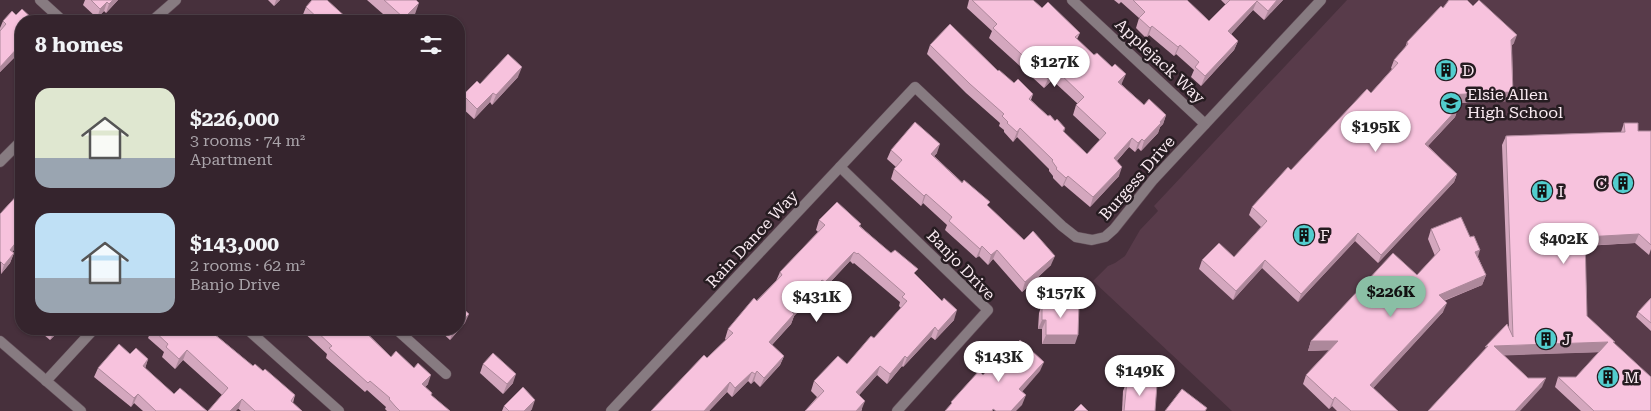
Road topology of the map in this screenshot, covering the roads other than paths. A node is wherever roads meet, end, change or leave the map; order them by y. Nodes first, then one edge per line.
1 (40, 0) edge
2 (176, 0) edge
3 (1072, 0) edge
4 (1321, 0) edge
5 (56, 15) edge
6 (159, 15) edge
7 (915, 87) joint
8 (1205, 124) junction
9 (15, 147) edge
10 (0, 162) edge
11 (840, 167) junction
12 (88, 335) edge
13 (254, 335) edge
14 (403, 335) edge
15 (0, 341) edge
16 (446, 374) dead end
17 (46, 381) junction
18 (80, 411) edge
19 (339, 411) edge
20 (611, 411) edge
21 (897, 411) edge

1 - 5 street
2 - 6 street
3 - 8 street, Applejack Way
4 - 8 street, Burgess Drive
7 - 8 street, Burgess Drive
7 - 11 street, Rain Dance Way
9 - 10 street
11 - 20 street, Rain Dance Way
11 - 21 street, Banjo Drive
12 - 17 street
13 - 19 street
14 - 16 street
15 - 17 street
17 - 18 street

